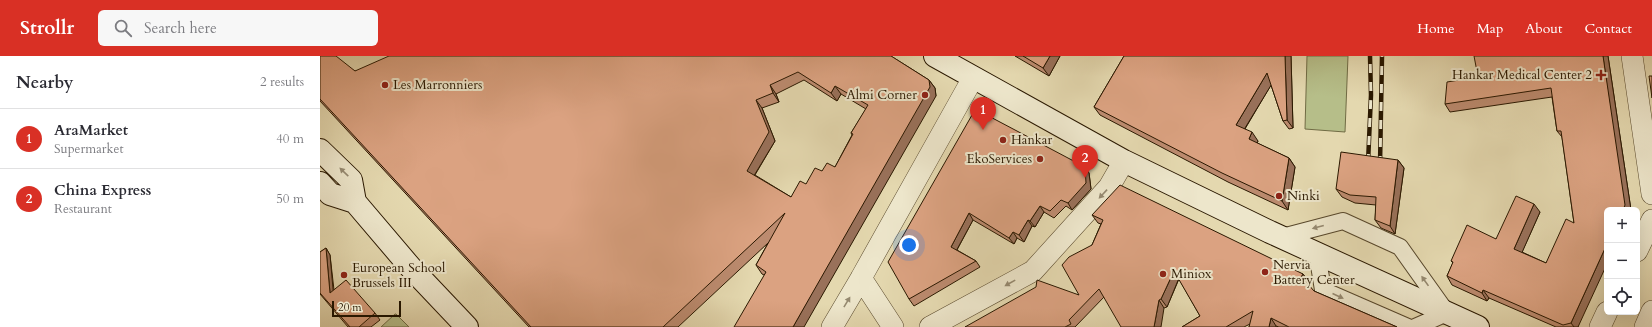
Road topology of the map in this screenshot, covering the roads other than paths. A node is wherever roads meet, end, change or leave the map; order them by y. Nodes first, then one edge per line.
1 (935, 56) edge
2 (1632, 56) edge
3 (972, 78) junction
4 (320, 150) edge
5 (1124, 161) junction
6 (320, 183) edge
7 (1652, 194) edge
8 (355, 202) junction
9 (1652, 220) edge
10 (1282, 237) junction
11 (1640, 245) edge
12 (1317, 253) junction
13 (861, 278) junction
14 (1652, 312) edge
15 (1447, 313) junction
16 (1606, 315) edge
17 (467, 327) edge
18 (832, 327) edge
19 (893, 327) edge
20 (930, 327) edge
21 (1408, 327) edge
22 (1415, 327) edge
23 (1478, 327) edge
24 (1600, 327) edge
25 (1645, 327) edge

1 - 3 main road
2 - 7 street
3 - 5 main road
3 - 13 street
8 -> 4 main road
5 - 10 main road
5 -> 20 street
6 - 8 main road
8 - 17 main road
9 - 11 street
10 - 12 main road
15 -> 10 street
12 - 15 main road
12 -> 21 street
18 -> 13 street
13 - 19 street
14 - 25 street
15 - 22 street
15 - 23 main road
16 - 24 street

